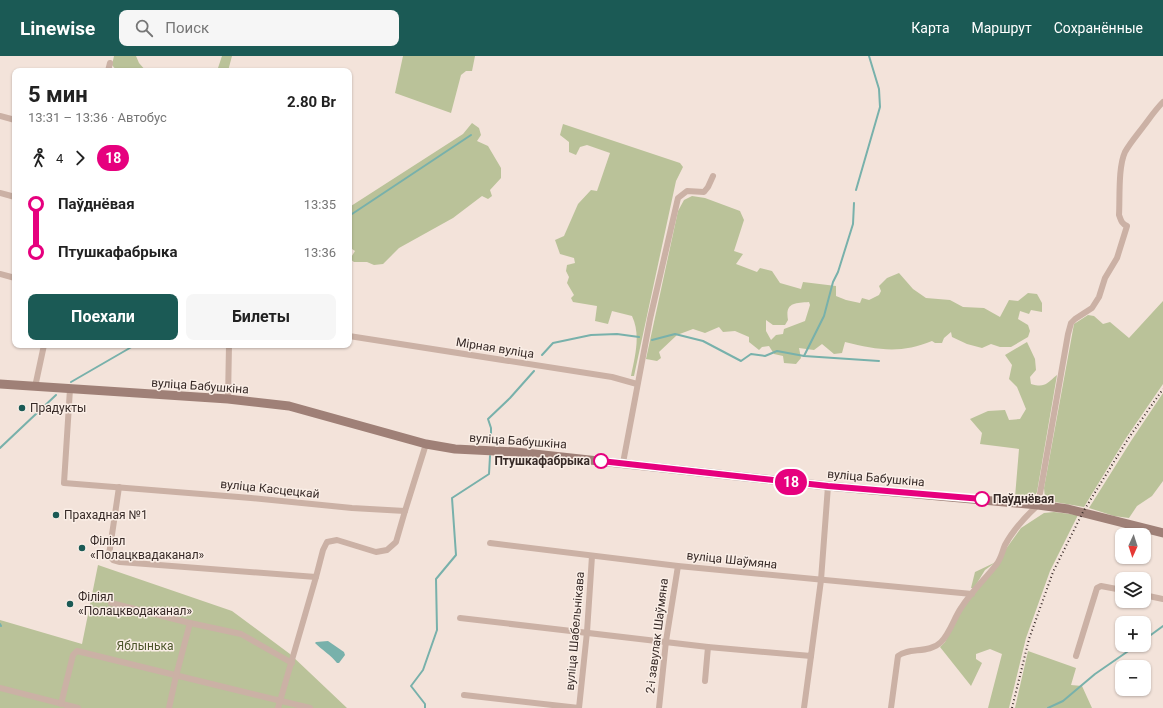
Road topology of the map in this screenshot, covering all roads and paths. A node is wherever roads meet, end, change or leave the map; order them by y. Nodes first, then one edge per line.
1 (110, 63) dead end
2 (109, 68) edge
3 (1163, 102) edge
4 (0, 116) edge
5 (12, 119) edge
6 (713, 176) dead end
7 (0, 193) edge
8 (12, 196) edge
9 (0, 274) edge
10 (12, 277) edge
11 (352, 336) edge
12 (43, 348) edge
13 (229, 348) edge
14 (0, 384) edge
15 (637, 384) junction
16 (35, 387) junction
17 (70, 389) junction
18 (228, 399) junction
19 (426, 444) junction
20 (623, 463) junction
21 (828, 486) junction
22 (119, 487) junction
23 (1038, 505) junction
24 (405, 510) junction
25 (1163, 533) edge
26 (490, 543) dead end
27 (592, 556) junction
28 (678, 566) junction
29 (316, 577) junction
30 (821, 580) junction
31 (1115, 589) edge
32 (972, 594) junction
33 (1151, 596) edge
34 (1163, 599) edge
35 (111, 603) dead end
36 (460, 618) dead end
37 (190, 623) junction
38 (587, 632) junction
39 (666, 641) junction
40 (708, 647) junction
41 (811, 656) junction
42 (1076, 656) dead end
43 (292, 663) junction
44 (176, 676) junction
45 (705, 681) dead end
46 (0, 688) edge
47 (464, 694) dead end
48 (280, 700) junction
49 (61, 704) junction
50 (78, 708) edge
51 (170, 708) edge
52 (278, 708) edge
53 (310, 708) edge
54 (579, 708) edge
55 (659, 708) edge
56 (804, 708) edge
57 (891, 708) edge

1 - 2 street
3 - 23 street
4 - 5 street
6 - 15 street
7 - 8 street
9 - 10 street
11 - 15 street, Мірная вуліца
12 - 16 street
13 - 18 street
14 - 16 street, вуліца Бабушкіна
15 - 20 street
16 - 17 street, вуліца Бабушкіна
17 - 18 street, вуліца Бабушкіна
17 - 22 street, вуліца Касцецкай
18 - 19 street, вуліца Бабушкіна
19 - 20 street, вуліца Бабушкіна
19 - 24 street
20 - 21 street, вуліца Бабушкіна
21 - 23 street, вуліца Бабушкіна
21 - 30 street
22 - 24 street, вуліца Касцецкай
22 - 29 street
23 - 25 street, вуліца Бабушкіна
23 - 32 street
24 - 29 street
26 - 27 street, вуліца Шаўмяна
27 - 28 street, вуліца Шаўмяна
27 - 38 street, вуліца Шабельнікава
28 - 30 street, вуліца Шаўмяна
28 - 39 street, 2-і завулак Шаўмяна
29 - 43 street
30 - 32 street, вуліца Шаўмяна
30 - 41 street
31 - 42 street
32 - 57 street
33 - 34 street
35 - 37 street
36 - 38 street
37 - 43 street
37 - 44 street
38 - 39 street
38 - 54 street, вуліца Шабельнікава
39 - 40 street
39 - 55 street, 2-і завулак Шаўмяна
40 - 41 street
40 - 45 street
41 - 56 street
43 - 48 street
44 - 48 street
44 - 49 street
44 - 51 street
46 - 49 street
47 - 54 street
48 - 52 street
48 - 53 street
49 - 50 street

